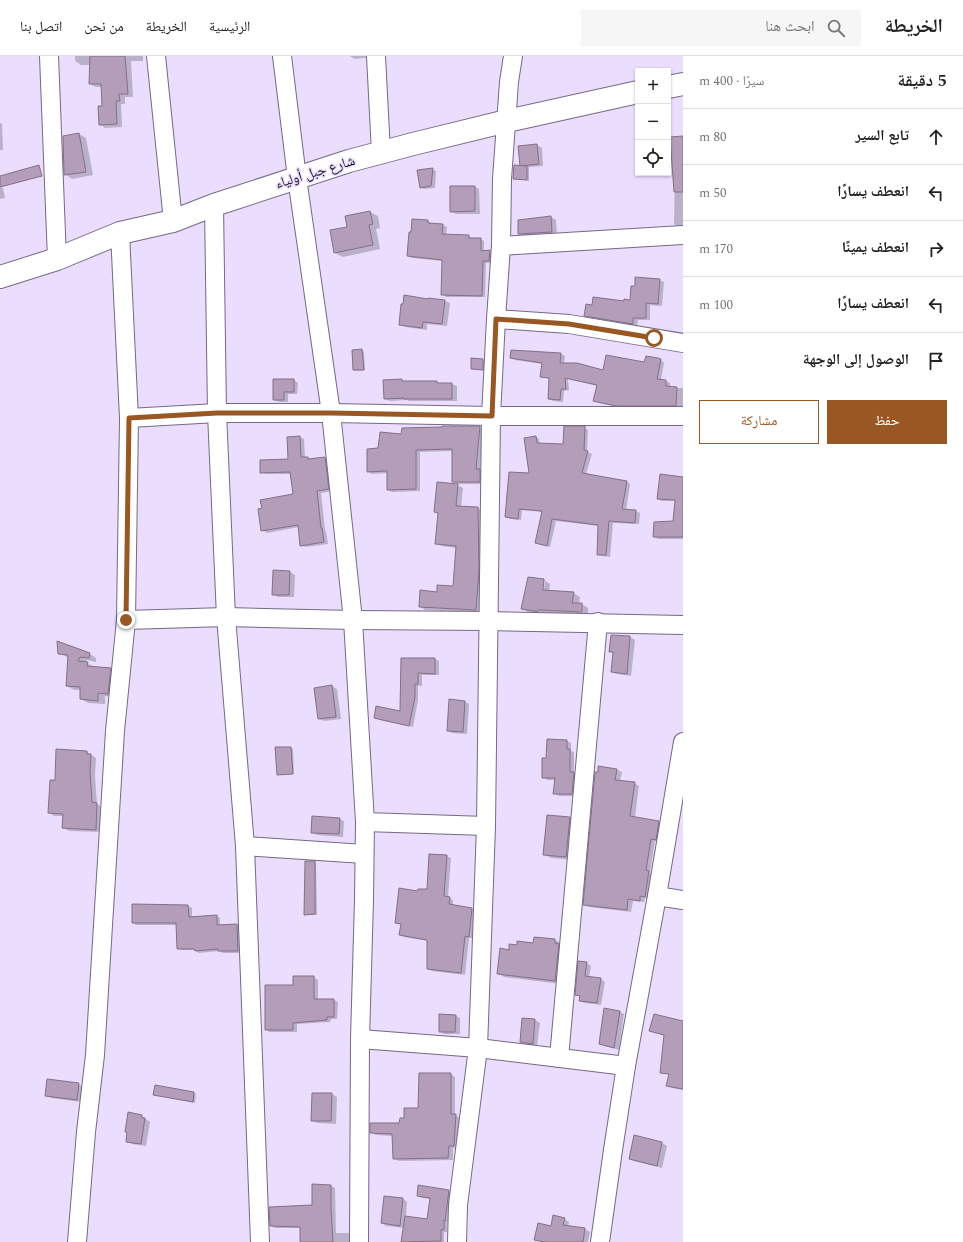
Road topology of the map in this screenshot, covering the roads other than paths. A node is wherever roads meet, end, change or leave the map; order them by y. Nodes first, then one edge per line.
1 (49, 56) edge
2 (156, 56) edge
3 (282, 56) edge
4 (376, 56) edge
5 (513, 56) edge
6 (683, 84) edge
7 (671, 86) edge
8 (635, 93) edge
9 (508, 121) junction
10 (381, 153) junction
11 (297, 178) junction
12 (214, 205) junction
13 (172, 221) junction
14 (120, 233) junction
15 (683, 235) edge
16 (501, 246) junction
17 (57, 259) junction
18 (0, 277) edge
19 (496, 319) junction
20 (683, 343) edge
21 (217, 413) junction
22 (331, 413) junction
23 (492, 416) junction
24 (683, 416) edge
25 (129, 418) junction
26 (226, 617) junction
27 (126, 620) junction
28 (353, 620) junction
29 (488, 620) junction
30 (598, 622) junction
31 (683, 625) edge
32 (683, 742) edge
33 (365, 822) junction
34 (486, 826) junction
35 (245, 846) junction
36 (364, 854) junction
37 (657, 896) junction
38 (683, 900) edge
39 (360, 1039) junction
40 (478, 1048) junction
41 (559, 1058) junction
42 (626, 1066) junction
43 (77, 1242) edge
44 (260, 1242) edge
45 (359, 1242) edge
46 (457, 1242) edge
47 (600, 1242) edge

1 - 17 street
2 - 13 street
3 - 11 street
4 - 10 street
5 - 9 street
6 - 7 highway
8 - 9 highway, شارع جبل أولياء
9 - 10 highway, شارع جبل أولياء
9 - 16 street
10 - 11 highway, شارع جبل أولياء
11 - 12 highway, شارع جبل أولياء
11 - 22 street
12 - 13 highway, شارع جبل أولياء
12 - 21 street
13 - 14 highway, شارع جبل أولياء
14 - 17 highway, شارع جبل أولياء
14 - 25 street
15 - 16 street
16 - 19 street
17 - 18 highway, شارع جبل أولياء
19 - 20 street
19 - 23 street
21 - 22 street
21 - 25 street
21 - 26 street
22 - 23 street
22 - 28 street
23 - 24 street
23 - 29 street
25 - 27 street
26 - 27 street
26 - 28 street
26 - 35 street
27 - 43 street
28 - 29 street
28 - 33 street
29 - 30 street
29 - 34 street
30 - 31 street
30 - 41 street
32 - 37 street
33 - 34 street
33 - 36 street
34 - 40 street
35 - 36 street
35 - 44 street
36 - 39 street
37 - 38 street
37 - 42 street
39 - 40 street
39 - 45 street
40 - 41 street
40 - 46 street
41 - 42 street
42 - 47 street

